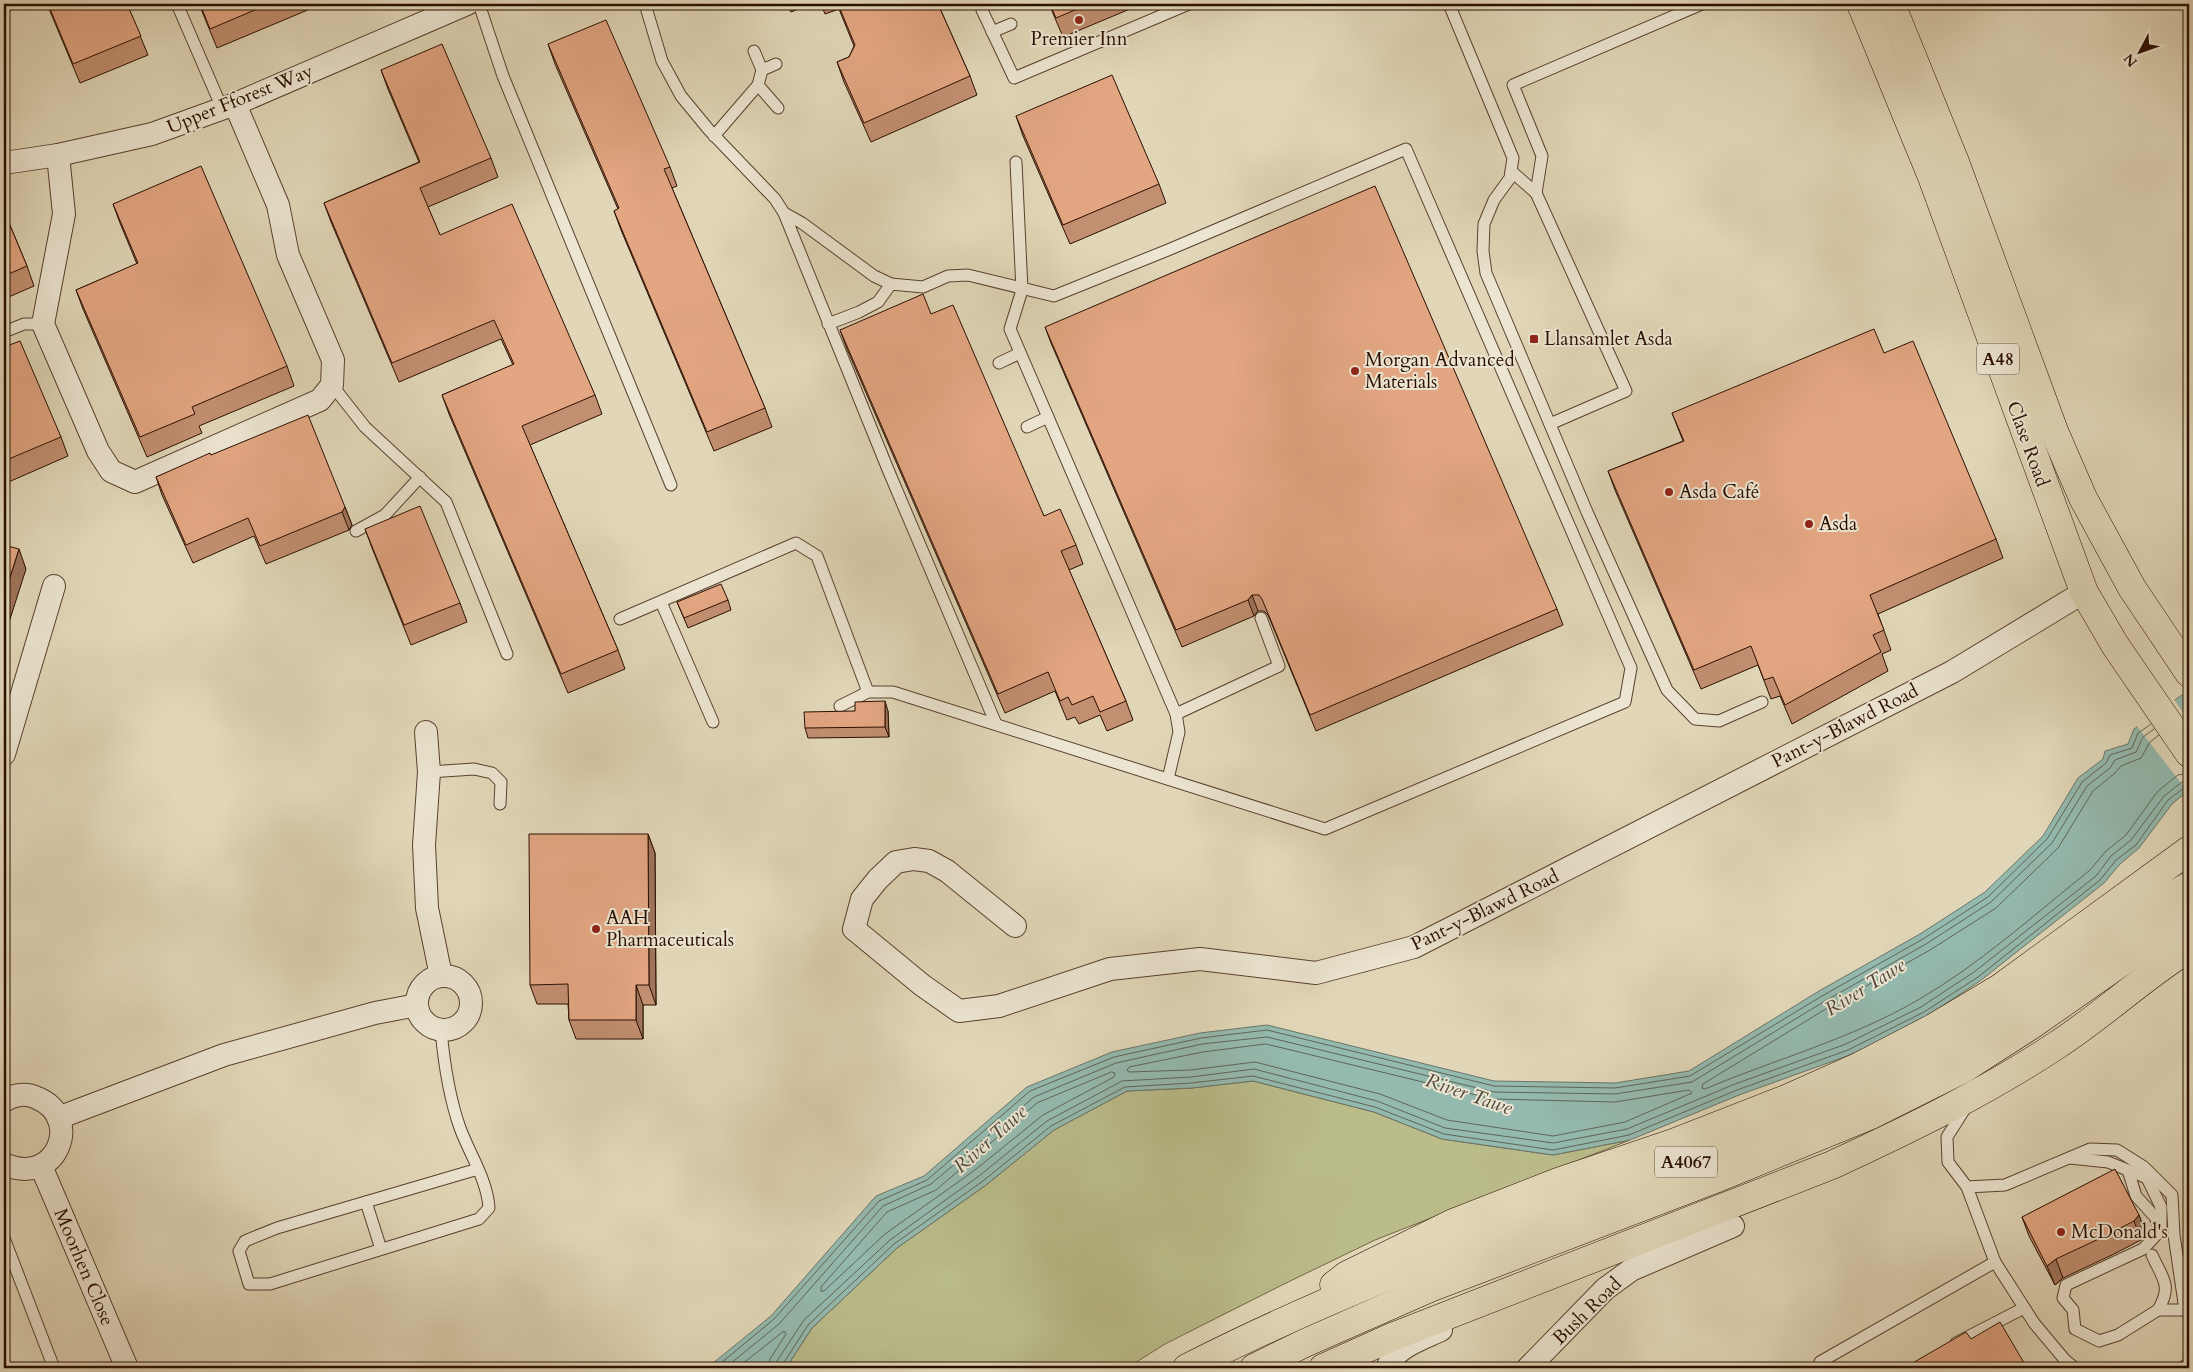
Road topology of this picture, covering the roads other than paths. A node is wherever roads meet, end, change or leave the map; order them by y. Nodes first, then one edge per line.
1 (177, 4) edge
2 (467, 4) edge
3 (479, 4) edge
4 (645, 4) edge
5 (1189, 4) edge
6 (1449, 4) edge
7 (1702, 4) edge
8 (1861, 4) edge
9 (1891, 4) edge
10 (982, 10) dead end
11 (1010, 24) dead end
12 (992, 32) junction
13 (754, 51) dead end
14 (776, 64) dead end
15 (762, 70) junction
16 (758, 85) junction
17 (228, 106) junction
18 (778, 108) dead end
19 (714, 136) junction
20 (58, 155) junction
21 (1016, 162) dead end
22 (4, 163) edge
23 (1511, 171) junction
24 (1536, 193) junction
25 (784, 213) junction
26 (892, 284) junction
27 (1022, 290) junction
28 (43, 324) junction
29 (828, 324) junction
30 (4, 332) edge
31 (1020, 353) junction
32 (999, 363) dead end
33 (332, 385) junction
34 (1048, 417) junction
35 (1550, 424) junction
36 (1027, 426) dead end
37 (420, 477) junction
38 (671, 485) dead end
39 (356, 531) dead end
40 (54, 586) dead end
41 (2084, 592) junction
42 (661, 602) junction
43 (1260, 618) dead end
44 (620, 619) dead end
45 (507, 654) dead end
46 (2189, 673) edge
47 (868, 692) junction
48 (1762, 702) dead end
49 (11, 705) edge
50 (840, 706) dead end
51 (1176, 714) junction
52 (713, 722) dead end
53 (996, 724) junction
54 (426, 732) dead end
55 (2189, 753) edge
56 (4, 754) edge
57 (429, 772) junction
58 (1168, 779) junction
59 (500, 804) dead end
60 (2189, 850) edge
61 (2189, 886) edge
62 (2189, 915) edge
63 (1015, 926) dead end
64 (2189, 948) edge
65 (441, 976) junction
66 (418, 1005) junction
67 (441, 1030) junction
68 (1972, 1096) junction
69 (5, 1097) edge
70 (58, 1118) junction
71 (2070, 1158) junction
72 (4, 1164) edge
73 (41, 1166) junction
74 (478, 1170) junction
75 (2128, 1170) junction
76 (1967, 1187) junction
77 (366, 1202) junction
78 (1734, 1226) dead end
79 (2160, 1230) junction
80 (4, 1238) edge
81 (381, 1249) junction
82 (2152, 1255) dead end
83 (1995, 1262) junction
84 (1540, 1280) junction
85 (2024, 1308) junction
86 (2158, 1310) junction
87 (2187, 1313) edge
88 (1289, 1320) junction
89 (1949, 1347) edge
90 (2189, 1363) edge
91 (54, 1368) edge
92 (127, 1368) edge
93 (1187, 1368) edge
94 (1254, 1368) edge
95 (1322, 1368) edge
96 (1387, 1368) edge
97 (1528, 1368) edge
98 (1824, 1368) edge
99 (2075, 1368) edge
100 (2182, 1368) edge

1 - 17 lane
2 - 17 street, Upper Fforest Way
3 - 38 lane
4 - 19 lane
5 - 12 lane
6 - 23 lane
7 - 24 lane
8 - 41 main road, Clase Road / A48
9 - 46 main road, Clase Road / A48
10 - 12 lane
11 - 12 lane
13 - 15 lane
14 - 15 lane
15 - 16 lane
16 - 18 lane
16 - 19 lane
17 - 20 street, Upper Fforest Way
17 - 33 street
19 - 25 lane
20 - 22 street, Upper Fforest Way
20 - 28 street
21 - 27 lane
23 - 24 lane
23 - 35 lane
24 - 35 lane
25 - 26 lane
25 - 29 lane
26 - 27 lane
26 - 29 lane
27 - 31 lane
27 - 58 lane
28 - 30 lane
28 - 33 street
29 - 53 lane
31 - 32 lane
31 - 34 lane
33 - 37 lane
34 - 36 lane
34 - 51 lane
35 - 48 lane
37 - 39 lane
37 - 45 lane
40 - 49 street
41 - 55 main road, Clase Road / A48
41 - 63 street, Pant-y-Blawd Road
42 - 44 lane
42 - 47 lane
42 - 52 lane
43 - 51 lane
47 - 50 lane
47 - 53 lane
49 - 56 street
51 - 58 lane
53 - 58 lane
54 - 57 street
57 - 59 lane
57 - 65 street
60 - 88 main road
61 - 88 main road, A4067
62 - 94 main road, A4067
64 - 68 main road
65 - 66 street
65 - 67 street
66 - 67 street
66 - 70 street
67 - 74 lane
68 - 76 lane
68 - 84 main road
69 - 70 street
70 - 73 street
71 - 75 lane
71 - 76 lane
71 - 87 lane
72 - 73 street
73 - 92 street, Moorhen Close
74 - 77 lane
74 - 81 lane
75 - 79 lane
75 - 79 lane
76 - 83 lane
77 - 81 lane
77 - 81 lane
78 - 97 street, Bush Road
79 - 86 lane
80 - 91 lane
82 - 86 lane
83 - 85 lane
83 - 98 lane
84 - 95 main road
84 - 96 street
85 - 89 lane
85 - 99 lane
86 - 87 lane
88 - 93 main road, A4067
90 - 100 lane

